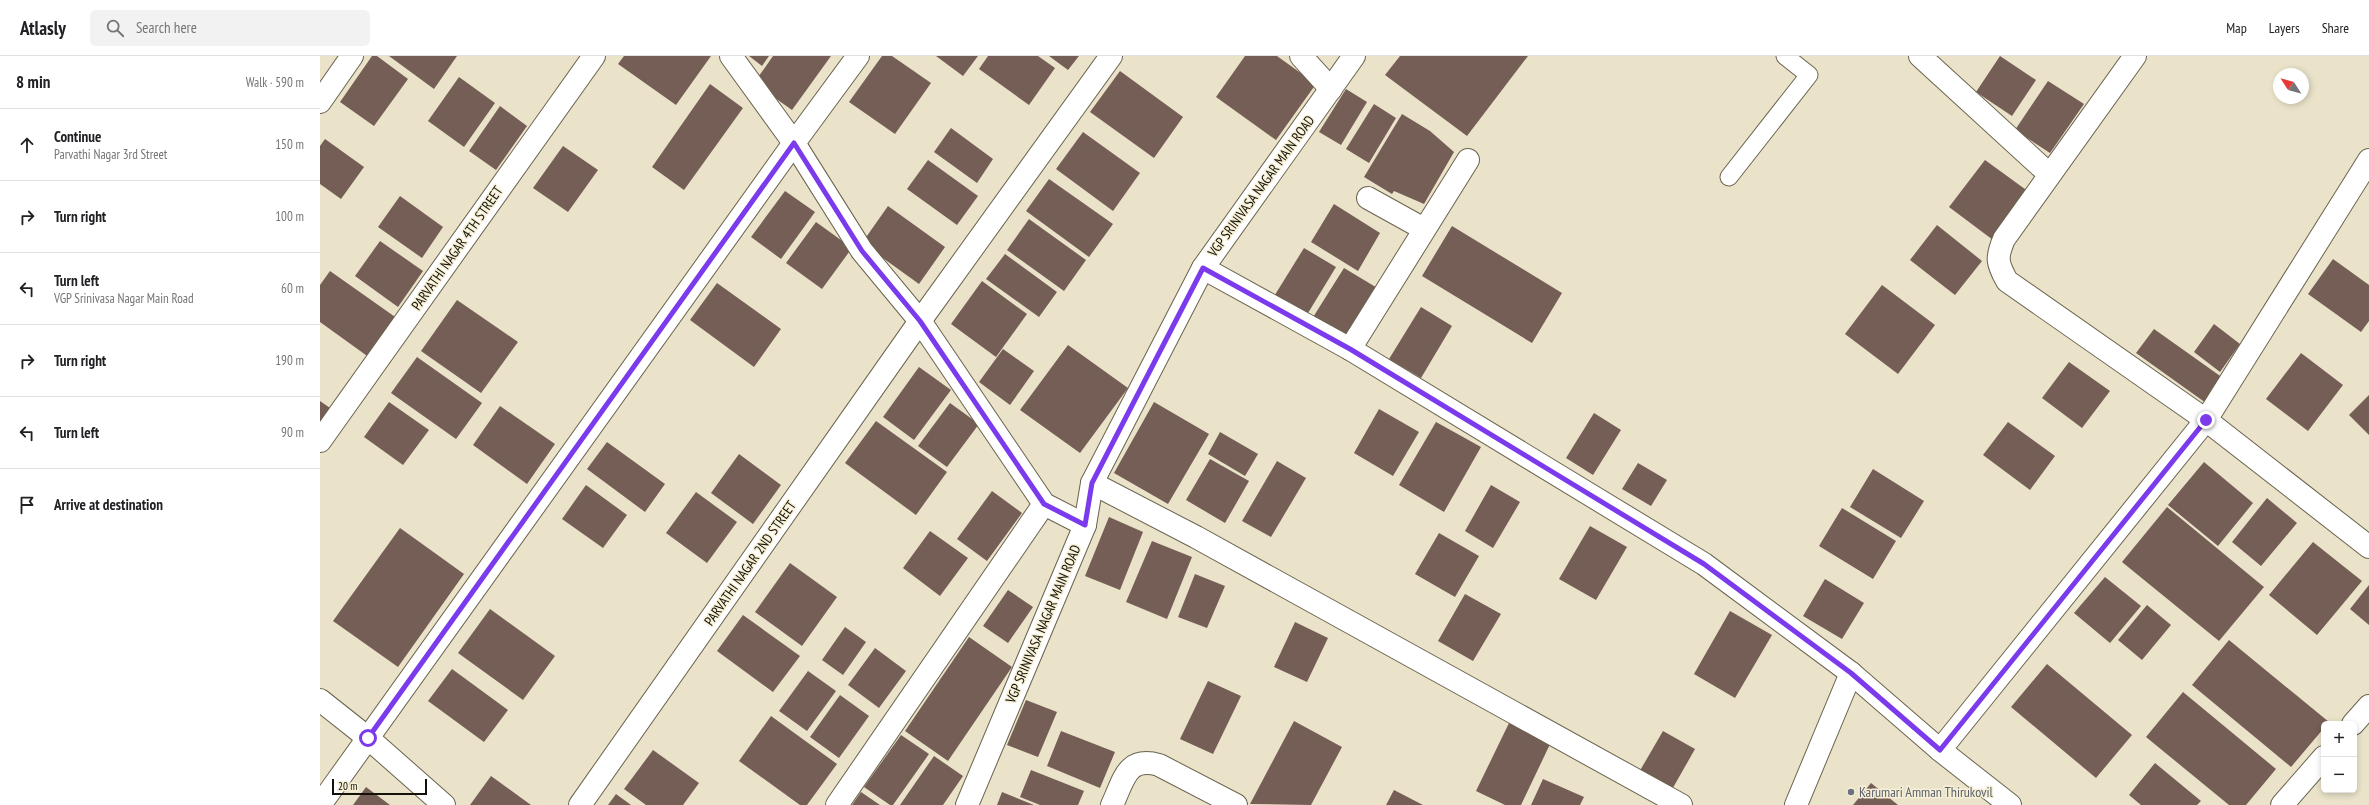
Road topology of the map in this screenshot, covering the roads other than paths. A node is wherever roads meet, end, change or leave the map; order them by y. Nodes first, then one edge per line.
1 (352, 56) edge
2 (594, 56) edge
3 (731, 56) edge
4 (858, 56) edge
5 (1111, 56) edge
6 (1301, 56) edge
7 (1354, 56) edge
8 (1785, 56) edge
9 (1920, 56) edge
10 (2135, 56) edge
11 (1331, 89) junction
12 (320, 102) edge
13 (794, 143) junction
14 (1468, 160) dead end
15 (2369, 160) edge
16 (2049, 174) junction
17 (1729, 177) dead end
18 (1368, 198) dead end
19 (1424, 229) junction
20 (1203, 268) junction
21 (920, 321) junction
22 (1350, 349) junction
23 (2206, 420) junction
24 (320, 440) edge
25 (1092, 483) junction
26 (1044, 504) junction
27 (1085, 525) junction
28 (2366, 540) edge
29 (1851, 673) junction
30 (320, 700) edge
31 (2369, 706) edge
32 (2356, 721) edge
33 (368, 738) junction
34 (1940, 750) junction
35 (2321, 760) edge
36 (320, 805) edge
37 (444, 805) edge
38 (580, 805) edge
39 (837, 805) edge
40 (967, 805) edge
41 (1112, 805) edge
42 (1236, 805) edge
43 (1681, 805) edge
44 (1796, 805) edge
45 (2010, 805) edge
46 (2282, 805) edge

1 - 12 street
2 - 24 street, PARVATHI NAGAR 4TH STREET
3 - 13 street
4 - 13 street
5 - 21 street, PARVATHI NAGAR 2ND STREET
6 - 11 street
7 - 11 street, VGP SRINIVASA NAGAR MAIN ROAD
8 - 17 lane
9 - 16 street
10 - 16 street
11 - 20 street, VGP SRINIVASA NAGAR MAIN ROAD
13 - 21 street
13 - 33 street
14 - 19 street
15 - 23 street
16 - 23 street
18 - 19 street
19 - 22 street
20 - 22 street
20 - 25 street, VGP SRINIVASA NAGAR MAIN ROAD
21 - 26 street
21 - 38 street, PARVATHI NAGAR 2ND STREET
22 - 29 street
23 - 28 street
23 - 34 street
25 - 27 street, VGP SRINIVASA NAGAR MAIN ROAD
25 - 43 street
26 - 27 street
26 - 39 street
27 - 40 street, VGP SRINIVASA NAGAR MAIN ROAD
29 - 34 street
29 - 44 street
30 - 33 street
31 - 32 street
33 - 36 street
33 - 37 street
34 - 45 street
35 - 46 street
41 - 42 street

